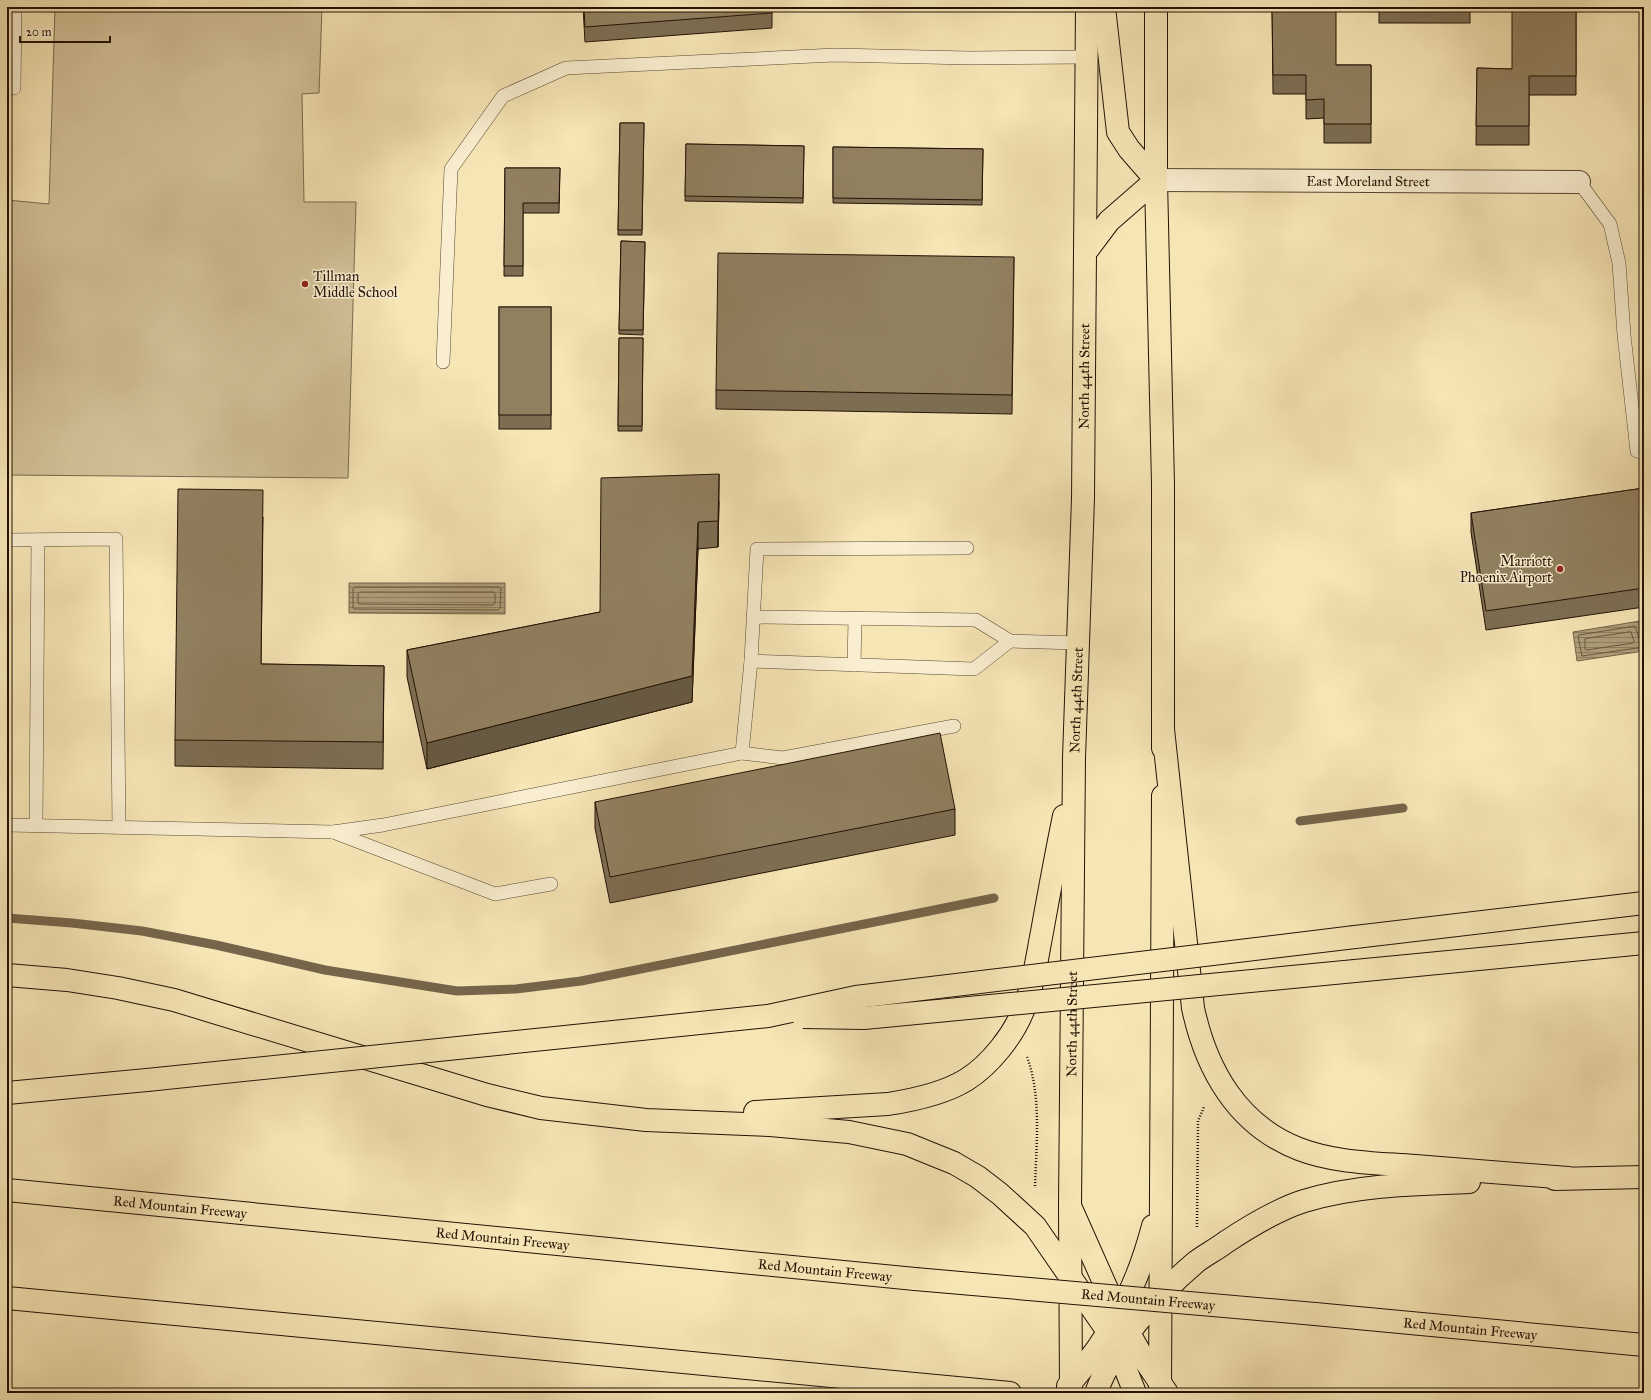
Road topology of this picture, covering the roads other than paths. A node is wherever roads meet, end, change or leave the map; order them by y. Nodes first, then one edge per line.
1 (16, 7) edge
2 (1087, 7) edge
3 (1104, 7) edge
4 (1156, 7) edge
5 (1086, 56) junction
6 (7, 88) edge
7 (1156, 180) junction
8 (1579, 182) joint
9 (1085, 253) junction
10 (443, 362) dead end
11 (1644, 453) edge
12 (7, 540) edge
13 (38, 540) junction
14 (967, 548) dead end
15 (753, 618) junction
16 (855, 619) junction
17 (1010, 641) junction
18 (1078, 643) junction
19 (750, 661) junction
20 (854, 665) junction
21 (954, 726) dead end
22 (1163, 729) junction
23 (742, 753) junction
24 (1074, 758) junction
25 (7, 824) edge
26 (36, 825) junction
27 (119, 827) junction
28 (333, 832) junction
29 (551, 884) dead end
30 (1644, 903) edge
31 (1644, 943) edge
32 (7, 976) edge
33 (768, 1016) junction
34 (7, 1093) edge
35 (646, 1120) junction
36 (1644, 1177) edge
37 (1568, 1178) junction
38 (7, 1190) edge
39 (1160, 1199) junction
40 (1070, 1206) junction
41 (1071, 1280) junction
42 (1160, 1295) junction
43 (7, 1298) edge
44 (1119, 1333) junction
45 (1644, 1345) edge
46 (1162, 1389) edge
47 (1068, 1390) edge
48 (1010, 1393) edge
49 (1096, 1393) edge
50 (1135, 1393) edge

1 - 6 lane
2 - 5 main road, North 44th Street
3 - 7 main road
4 - 7 main road
5 - 9 main road, North 44th Street
5 - 10 lane
7 - 8 street, East Moreland Street
7 - 9 main road
7 - 22 main road
8 - 11 lane
9 - 18 main road, North 44th Street
12 - 13 lane
13 - 26 lane
13 - 27 lane
14 - 15 lane
15 - 16 lane
15 - 19 lane
16 - 17 lane
16 - 20 lane
17 - 18 lane
17 - 20 lane
18 - 24 main road, North 44th Street
19 - 20 lane
19 - 23 lane
21 - 23 lane
22 - 37 main road
22 - 39 main road
23 - 28 lane
24 - 35 main road
24 - 40 main road, North 44th Street
25 - 26 lane
26 - 27 lane
27 - 28 lane
28 - 29 lane
30 - 33 main road, bridge
31 - 33 main road, bridge
32 - 35 main road
33 - 34 main road, bridge
35 - 41 main road
36 - 37 main road
37 - 42 main road
38 - 45 main road, Red Mountain Freeway, bridge
39 - 42 main road
39 - 44 main road
40 - 41 main road, North 44th Street
40 - 44 main road
41 - 44 main road
41 - 47 main road, North 44th Street
42 - 44 main road
42 - 46 main road
43 - 48 main road
44 - 46 main road
44 - 47 main road
44 - 49 main road
44 - 50 main road

